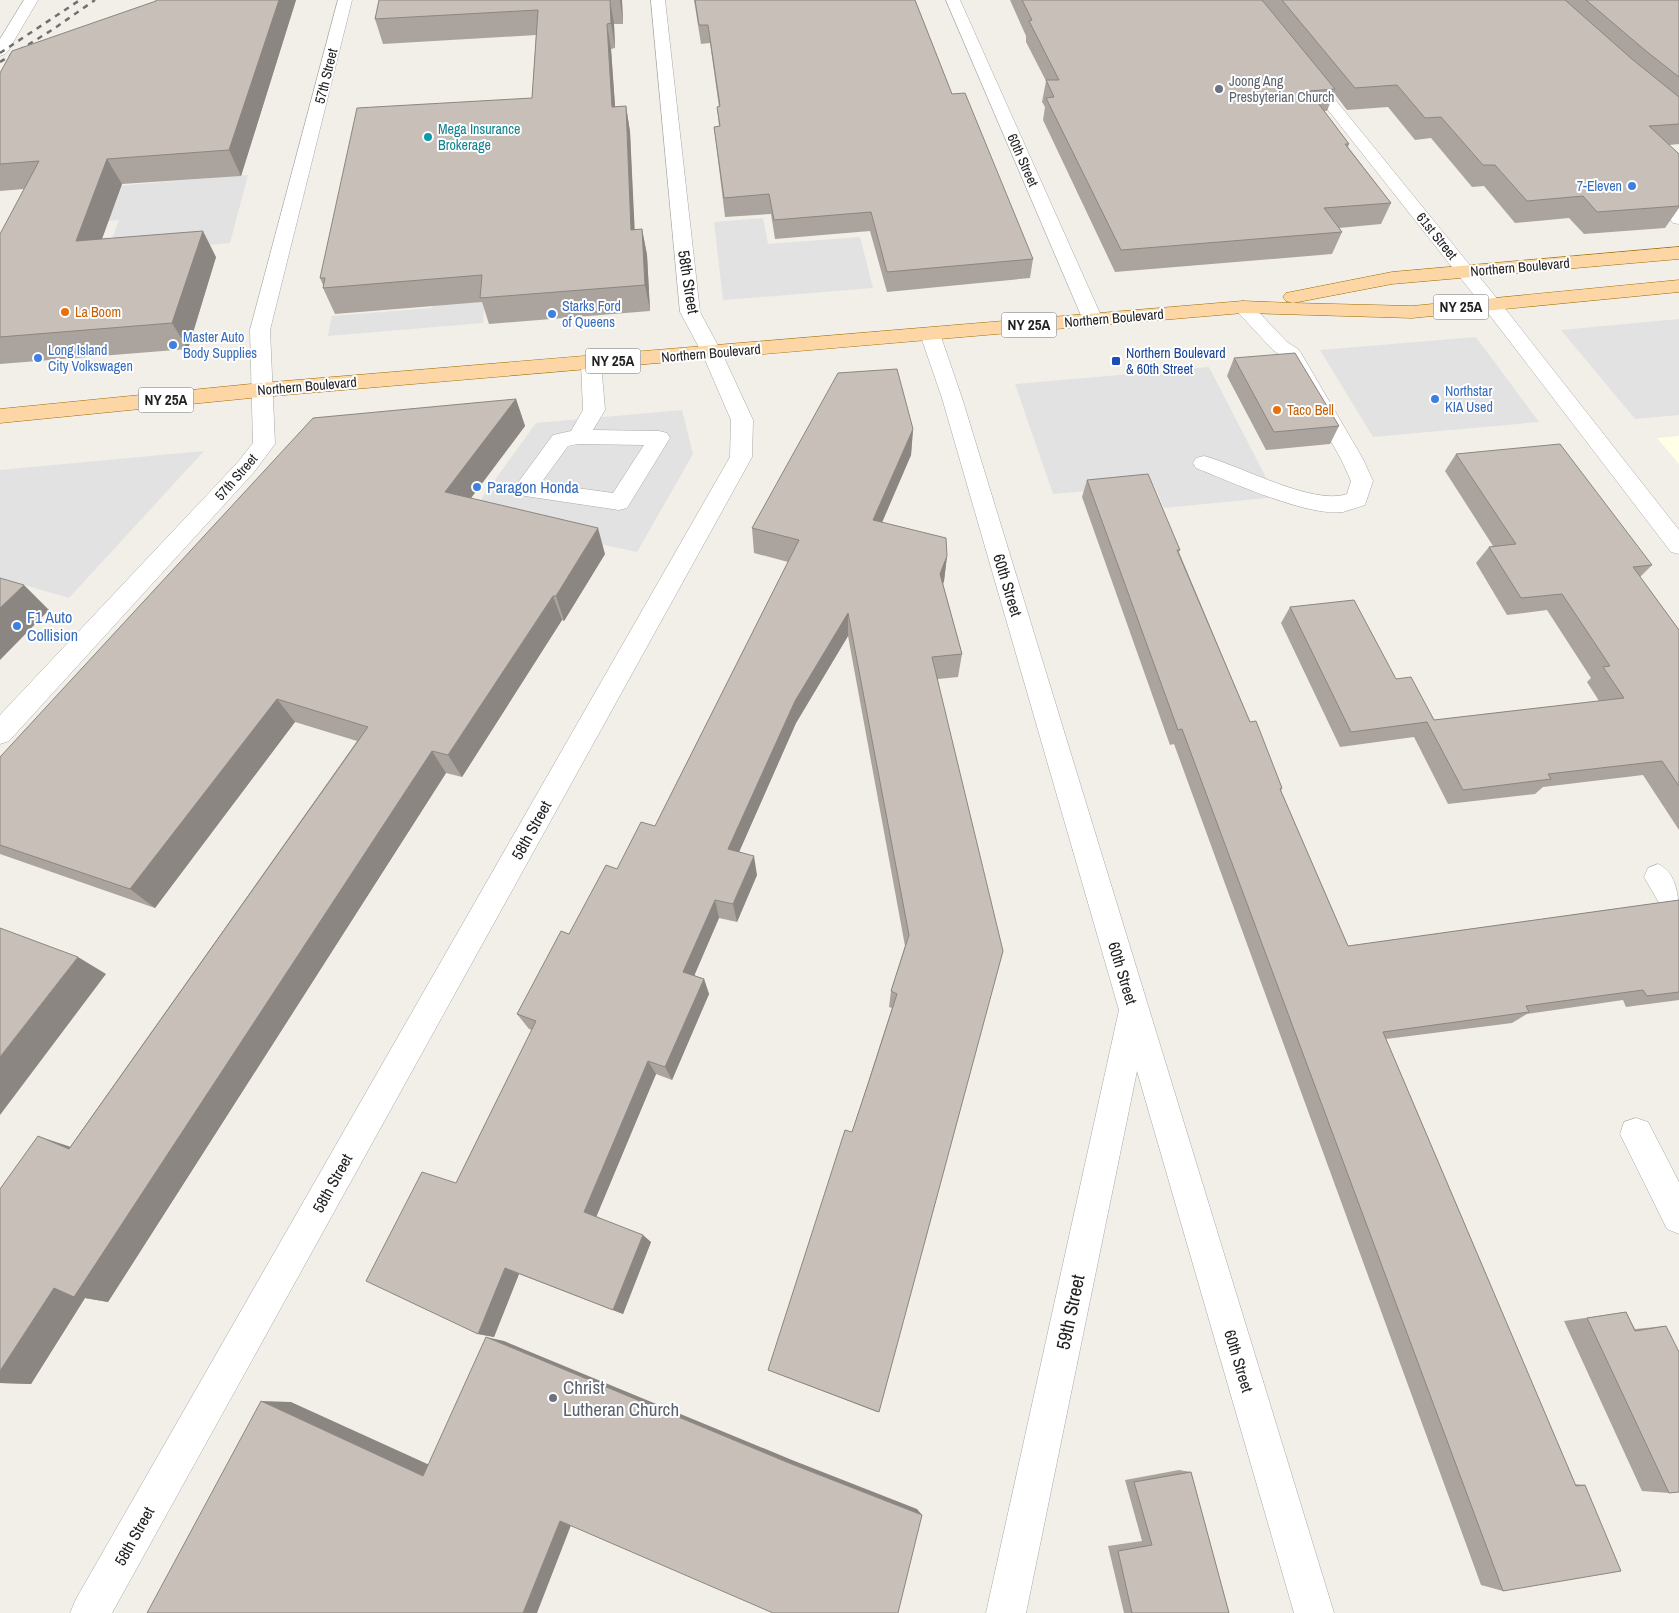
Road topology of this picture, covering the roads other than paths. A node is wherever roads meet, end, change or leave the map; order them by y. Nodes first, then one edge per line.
1 (31, 0) edge
2 (345, 0) edge
3 (658, 0) edge
4 (953, 0) edge
5 (0, 51) edge
6 (1298, 62) edge
7 (1679, 213) edge
8 (1679, 219) edge
9 (1679, 253) edge
10 (1466, 272) junction
11 (1679, 286) edge
12 (1492, 305) junction
13 (1243, 308) junction
14 (1093, 320) junction
15 (930, 334) junction
16 (712, 353) junction
17 (591, 363) junction
18 (261, 390) junction
19 (0, 416) edge
20 (578, 437) junction
21 (1204, 463) dead end
22 (1679, 546) edge
23 (0, 733) edge
24 (1658, 877) dead end
25 (1679, 910) edge
26 (1134, 1010) junction
27 (1636, 1134) dead end
28 (1679, 1217) edge
29 (90, 1613) edge
30 (1006, 1613) edge
31 (1314, 1613) edge

1 - 5 street
2 - 18 street, 57th Street
3 - 16 street, 58th Street
4 - 14 street, 60th Street
6 - 10 street, 61st Street
7 - 8 street
9 - 10 main road, Northern Boulevard / NY 25A
10 - 12 street, 61st Street
10 - 13 main road, Northern Boulevard / NY 25A
11 - 12 main road, Northern Boulevard / NY 25A
12 - 13 main road, Northern Boulevard / NY 25A
12 - 22 street, 61st Street
13 - 14 main road, Northern Boulevard / NY 25A
13 - 21 street
14 - 15 main road, Northern Boulevard / NY 25A
15 - 16 main road, Northern Boulevard / NY 25A
15 - 26 street, 60th Street
16 - 17 main road, Northern Boulevard / NY 25A
16 - 29 street, 58th Street
17 - 18 main road, Northern Boulevard / NY 25A
17 - 20 street
18 - 19 main road, Northern Boulevard / NY 25A
18 - 23 street, 57th Street
20 - 20 street
24 - 25 street
26 - 30 street, 59th Street
26 - 31 street, 60th Street
27 - 28 street

